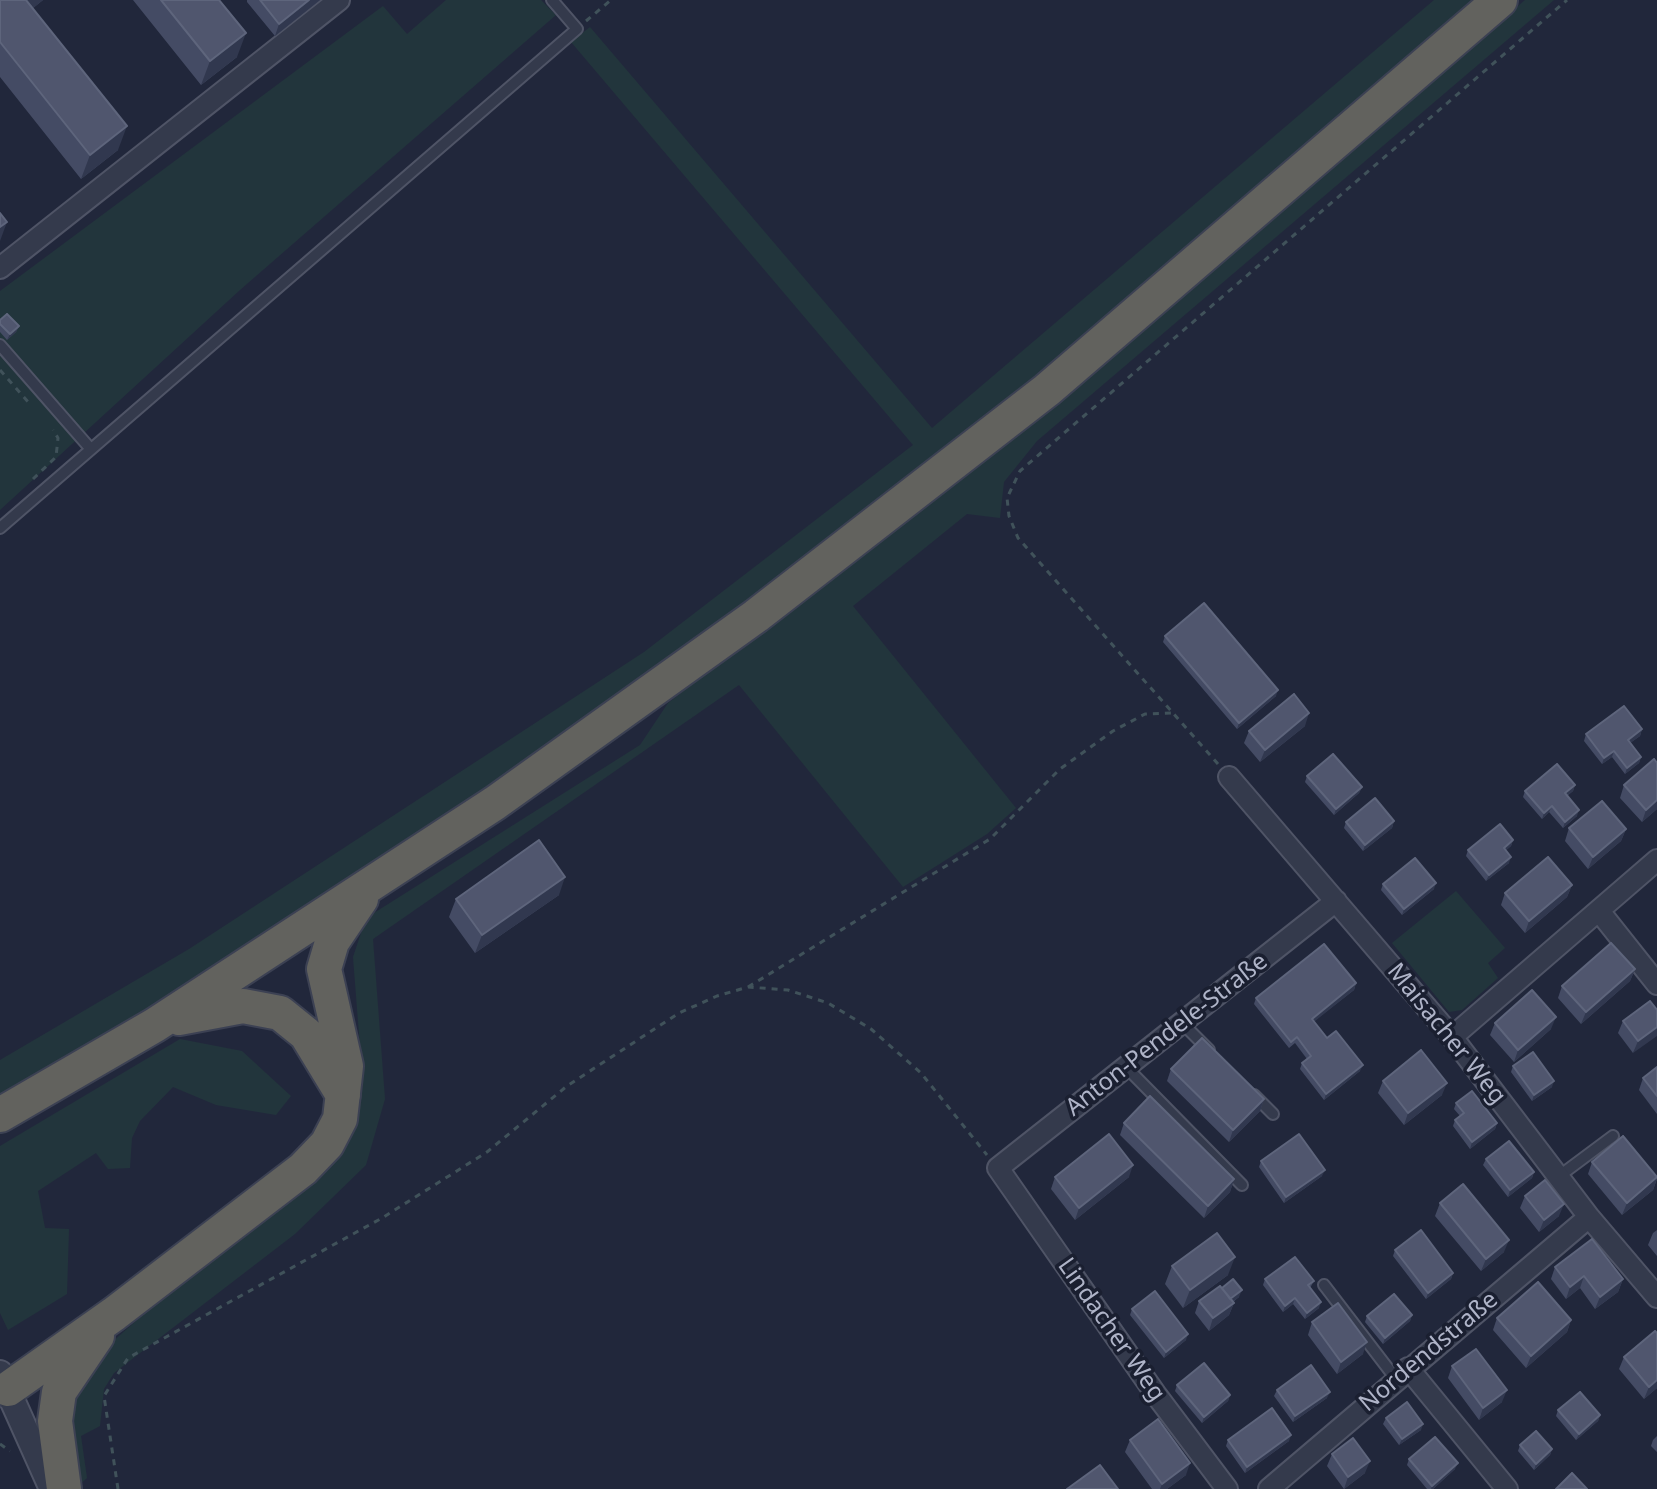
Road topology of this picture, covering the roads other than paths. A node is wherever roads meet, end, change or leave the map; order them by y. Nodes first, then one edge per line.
1 (339, 0) edge
2 (552, 0) edge
3 (1500, 0) edge
4 (0, 268) edge
5 (0, 345) edge
6 (89, 447) junction
7 (0, 528) edge
8 (1229, 777) road end
9 (1657, 860) edge
10 (371, 885) junction
11 (1336, 901) junction
12 (1599, 911) junction
13 (1657, 984) edge
14 (1182, 1023) junction
15 (155, 1025) junction
16 (1452, 1037) junction
17 (1222, 1063) edge
18 (1126, 1067) junction
19 (1243, 1084) edge
20 (345, 1099) junction
21 (1273, 1114) dead end
22 (0, 1115) edge
23 (1613, 1136) dead end
24 (998, 1168) joint
25 (1558, 1177) junction
26 (1242, 1185) dead end
27 (1589, 1217) junction
28 (1324, 1285) dead end
29 (1657, 1297) edge
30 (114, 1314) junction
31 (1402, 1373) junction
32 (3, 1387) edge
33 (52, 1489) edge
34 (64, 1489) edge
35 (1227, 1489) edge
36 (1269, 1489) edge
37 (1507, 1489) edge

1 - 4 street
2 - 6 lane
3 - 10 highway
5 - 6 lane
6 - 7 lane
8 - 11 street, Maisacher Weg
9 - 12 street
10 - 15 highway
10 - 20 highway
11 - 14 street, Anton-Pendele-Straße
11 - 16 street, Maisacher Weg
12 - 13 street
12 - 16 street
14 - 17 lane
14 - 18 street, Anton-Pendele-Straße
15 - 20 highway
15 - 22 highway
16 - 25 street, Maisacher Weg
18 - 24 street, Anton-Pendele-Straße
18 - 26 lane
19 - 21 lane
20 - 30 highway
23 - 25 lane
24 - 35 street, Lindacher Weg
25 - 27 street, Maisacher Weg
27 - 29 street, Maisacher Weg
27 - 31 street, Nordendstraße
28 - 31 lane
30 - 32 highway
30 - 34 highway
31 - 36 street, Nordendstraße
31 - 37 street
32 - 33 street

